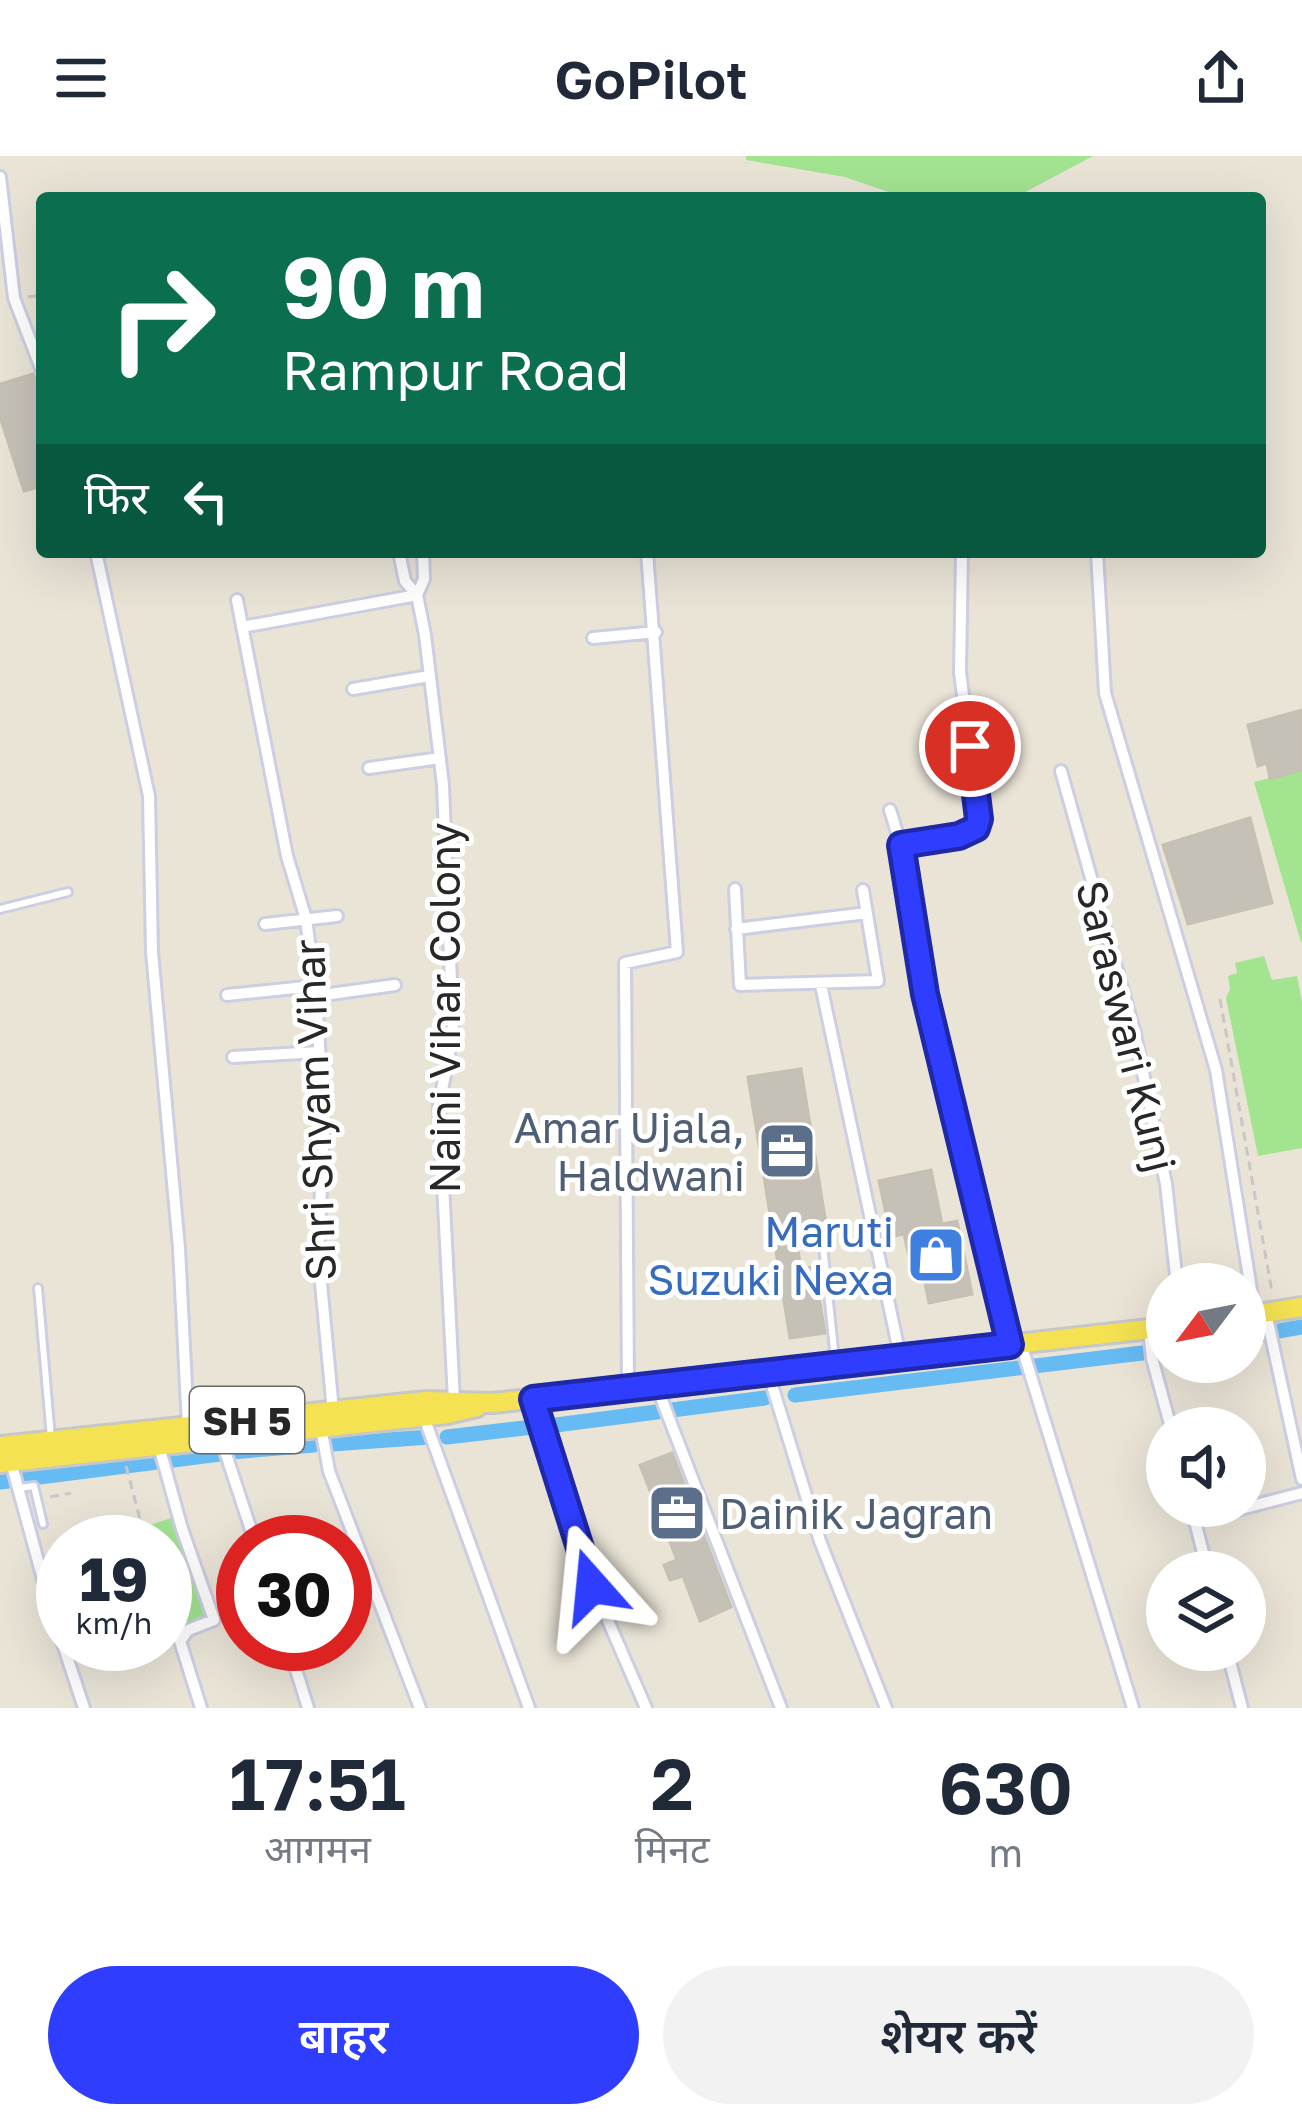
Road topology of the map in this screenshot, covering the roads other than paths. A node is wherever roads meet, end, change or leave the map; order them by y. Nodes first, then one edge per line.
1 (0, 177) edge
2 (14, 298) junction
3 (0, 305) edge
4 (36, 355) edge
5 (97, 558) edge
6 (400, 558) edge
7 (423, 558) edge
8 (648, 558) edge
9 (962, 558) edge
10 (1097, 558) edge
11 (417, 595) junction
12 (237, 600) dead end
13 (242, 627) junction
14 (656, 632) junction
15 (592, 638) dead end
16 (429, 676) junction
17 (353, 688) dead end
18 (440, 758) junction
19 (369, 768) dead end
20 (1061, 771) dead end
21 (890, 810) dead end
22 (901, 845) junction
23 (735, 890) dead end
24 (863, 890) dead end
25 (68, 892) dead end
26 (0, 909) edge
27 (867, 913) junction
28 (338, 916) dead end
29 (307, 919) junction
30 (266, 923) dead end
31 (736, 929) junction
32 (821, 985) junction
33 (395, 986) dead end
34 (315, 991) junction
35 (227, 994) dead end
36 (319, 1052) junction
37 (233, 1057) dead end
38 (822, 1237) dead end
39 (1175, 1263) edge
40 (1252, 1263) edge
41 (38, 1288) dead end
42 (1302, 1307) edge
43 (1266, 1315) edge
44 (1266, 1328) edge
45 (1146, 1341) edge
46 (1018, 1349) junction
47 (900, 1356) junction
48 (836, 1363) junction
49 (768, 1371) junction
50 (655, 1382) junction
51 (628, 1386) junction
52 (533, 1399) junction
53 (454, 1400) junction
54 (493, 1403) junction
55 (333, 1411) junction
56 (424, 1417) junction
57 (188, 1426) junction
58 (321, 1428) junction
59 (221, 1439) junction
60 (52, 1442) junction
61 (161, 1455) junction
62 (6, 1461) edge
63 (1302, 1479) edge
64 (15, 1488) junction
65 (1302, 1492) edge
66 (1266, 1502) edge
67 (41, 1515) edge
68 (246, 1515) edge
69 (296, 1671) edge
70 (1232, 1671) edge
71 (84, 1708) edge
72 (201, 1708) edge
73 (308, 1708) edge
74 (420, 1708) edge
75 (529, 1708) edge
76 (646, 1708) edge
77 (781, 1708) edge
78 (886, 1708) edge
79 (1133, 1708) edge
80 (1242, 1708) edge

1 - 2 street
2 - 3 street
2 - 4 street
5 - 57 street
6 - 11 street, Naini Vihar Colony
7 - 11 street
8 - 14 street
9 - 22 street
10 - 40 street
11 - 13 street
11 - 16 street, Naini Vihar Colony
12 - 13 street, Shri Shyam Vihar
13 - 29 street, Shri Shyam Vihar
14 - 15 street
14 - 51 street
16 - 17 street
16 - 18 street, Naini Vihar Colony
18 - 19 street
18 - 53 street, Naini Vihar Colony
20 - 39 street, Saraswari Kunj
21 - 22 street
22 - 46 street
23 - 31 street
24 - 27 street
25 - 26 lane
27 - 31 street
27 - 32 street
28 - 29 street
29 - 30 street
29 - 34 street, Shri Shyam Vihar
31 - 32 street
32 - 47 street
33 - 34 street
34 - 35 street
34 - 36 street, Shri Shyam Vihar
36 - 37 street
36 - 55 street, Shri Shyam Vihar
38 - 48 lane
41 - 60 lane
42 - 43 main road
44 - 63 street
45 - 46 main road, SH 5
46 - 47 main road, SH 5
46 - 79 street
47 - 48 main road, SH 5
48 - 49 main road, SH 5
49 - 50 main road, SH 5
49 - 78 street
50 - 51 main road, SH 5
50 - 77 street
51 - 52 main road, SH 5
52 - 54 main road, SH 5
52 - 76 street
53 - 54 main road, SH 5
53 - 55 main road, SH 5
54 - 56 main road
55 - 57 main road, SH 5
56 - 58 main road
56 - 75 street
57 - 60 main road, SH 5
58 - 59 main road
58 - 74 street
59 - 61 main road
59 - 68 street
60 - 62 main road, SH 5
61 - 62 main road
61 - 72 street
62 - 64 street
64 - 67 lane
64 - 71 street
65 - 66 street
69 - 73 street
70 - 80 street

